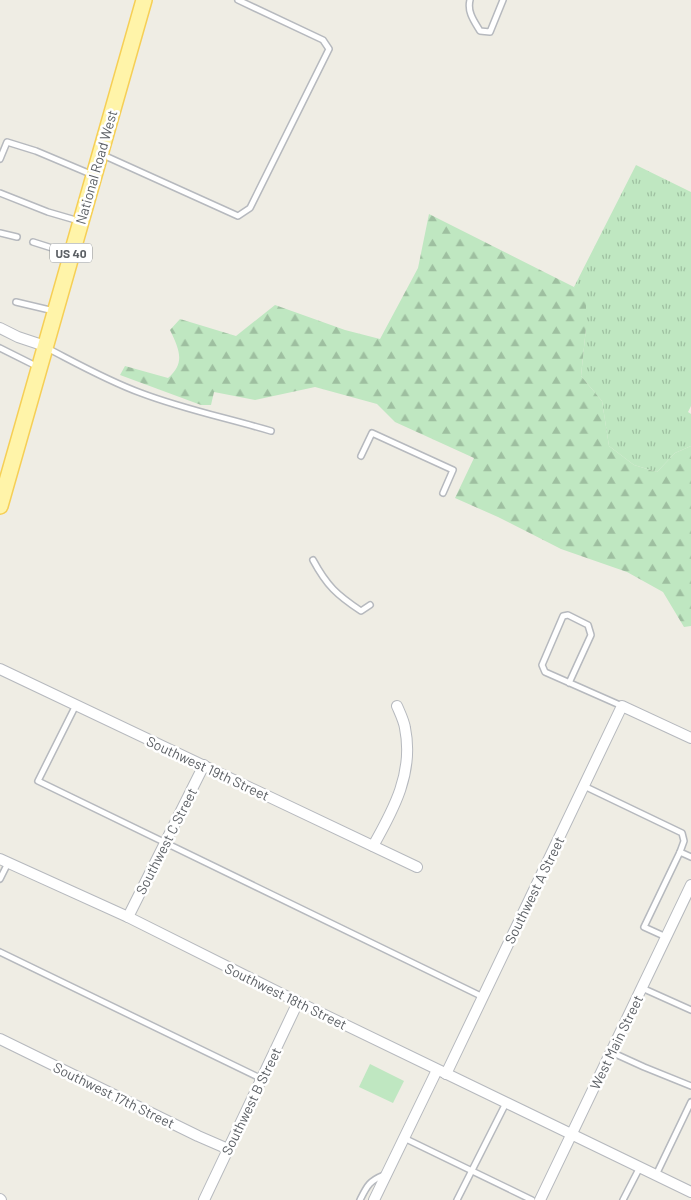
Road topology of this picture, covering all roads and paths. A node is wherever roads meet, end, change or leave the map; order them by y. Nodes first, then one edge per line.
1 (144, 0) edge
2 (238, 0) edge
3 (470, 0) edge
4 (503, 0) edge
5 (100, 154) junction
6 (0, 159) edge
7 (94, 175) junction
8 (0, 193) edge
9 (80, 222) junction
10 (0, 233) edge
11 (17, 237) dead end
12 (33, 242) dead end
13 (71, 254) junction
14 (16, 302) dead end
15 (55, 311) junction
16 (0, 328) edge
17 (44, 346) junction
18 (0, 348) edge
19 (39, 367) junction
20 (271, 431) dead end
21 (361, 456) dead end
22 (443, 493) dead end
23 (0, 506) edge
24 (313, 560) dead end
25 (370, 605) dead end
26 (0, 669) edge
27 (569, 683) junction
28 (76, 705) junction
29 (397, 706) dead end
30 (622, 706) junction
31 (691, 738) edge
32 (204, 766) junction
33 (584, 786) junction
34 (165, 843) junction
35 (373, 846) junction
36 (680, 852) junction
37 (691, 858) edge
38 (4, 861) edge
39 (417, 867) dead end
40 (0, 879) edge
41 (691, 885) edge
42 (128, 917) junction
43 (666, 937) junction
44 (0, 952) edge
45 (642, 988) junction
46 (483, 997) junction
47 (298, 1002) junction
48 (691, 1010) edge
49 (0, 1039) edge
50 (611, 1052) junction
51 (442, 1072) junction
52 (262, 1079) junction
53 (691, 1086) edge
54 (691, 1102) edge
55 (506, 1103) junction
56 (572, 1134) junction
57 (404, 1138) junction
58 (228, 1149) junction
59 (640, 1167) junction
60 (471, 1170) junction
61 (387, 1174) junction
62 (656, 1175) junction
63 (691, 1192) edge
64 (204, 1200) edge
65 (360, 1200) edge
66 (374, 1200) edge
67 (457, 1200) edge
68 (532, 1200) edge
69 (540, 1200) edge
70 (623, 1200) edge

1 - 5 main road, National Road West / US 40
2 - 5 lane
3 - 4 lane
5 - 7 main road, National Road West / US 40
6 - 7 lane
7 - 9 main road, National Road West / US 40
8 - 9 lane
9 - 13 main road, National Road West / US 40
10 - 11 lane
12 - 13 lane
13 - 15 main road, National Road West / US 40
14 - 15 lane
15 - 17 main road, National Road West / US 40
16 - 17 street
17 - 19 main road, National Road West / US 40
17 - 20 lane
18 - 19 lane
19 - 23 main road, National Road West / US 40
21 - 22 lane
24 - 25 lane
26 - 28 street, Southwest 19th Street
27 - 27 lane
27 - 30 lane
28 - 32 street, Southwest 19th Street
28 - 34 lane
29 - 35 street
30 - 31 street
30 - 33 street, Southwest A Street
32 - 34 street, Southwest C Street
32 - 35 street, Southwest 19th Street
33 - 36 lane
33 - 46 street, Southwest A Street
34 - 42 street, Southwest C Street
34 - 46 lane
35 - 39 street, Southwest 19th Street
36 - 37 lane
36 - 43 lane
38 - 40 lane
38 - 42 street, Southwest 18th Street
41 - 43 street, West Main Street
42 - 47 street, Southwest 18th Street
43 - 45 street, West Main Street
44 - 52 lane
45 - 48 lane
45 - 50 street, West Main Street
46 - 51 street, Southwest A Street
47 - 51 street, Southwest 18th Street
47 - 52 street, Southwest B Street
49 - 58 street, Southwest 17th Street
50 - 53 lane
50 - 56 street, West Main Street
51 - 55 street, Southwest 18th Street
51 - 57 street, Southwest A Street
52 - 58 street, Southwest B Street
54 - 62 lane
55 - 56 street, Southwest 18th Street
55 - 60 lane
56 - 59 street, Southwest 18th Street
56 - 69 street, West Main Street
57 - 60 lane
57 - 61 street, Southwest A Street
58 - 64 street, Southwest B Street
59 - 62 street, Southwest 18th Street
59 - 70 lane
60 - 67 lane
60 - 68 lane
61 - 65 lane
61 - 66 street, Southwest A Street
62 - 63 street, Southwest 18th Street

